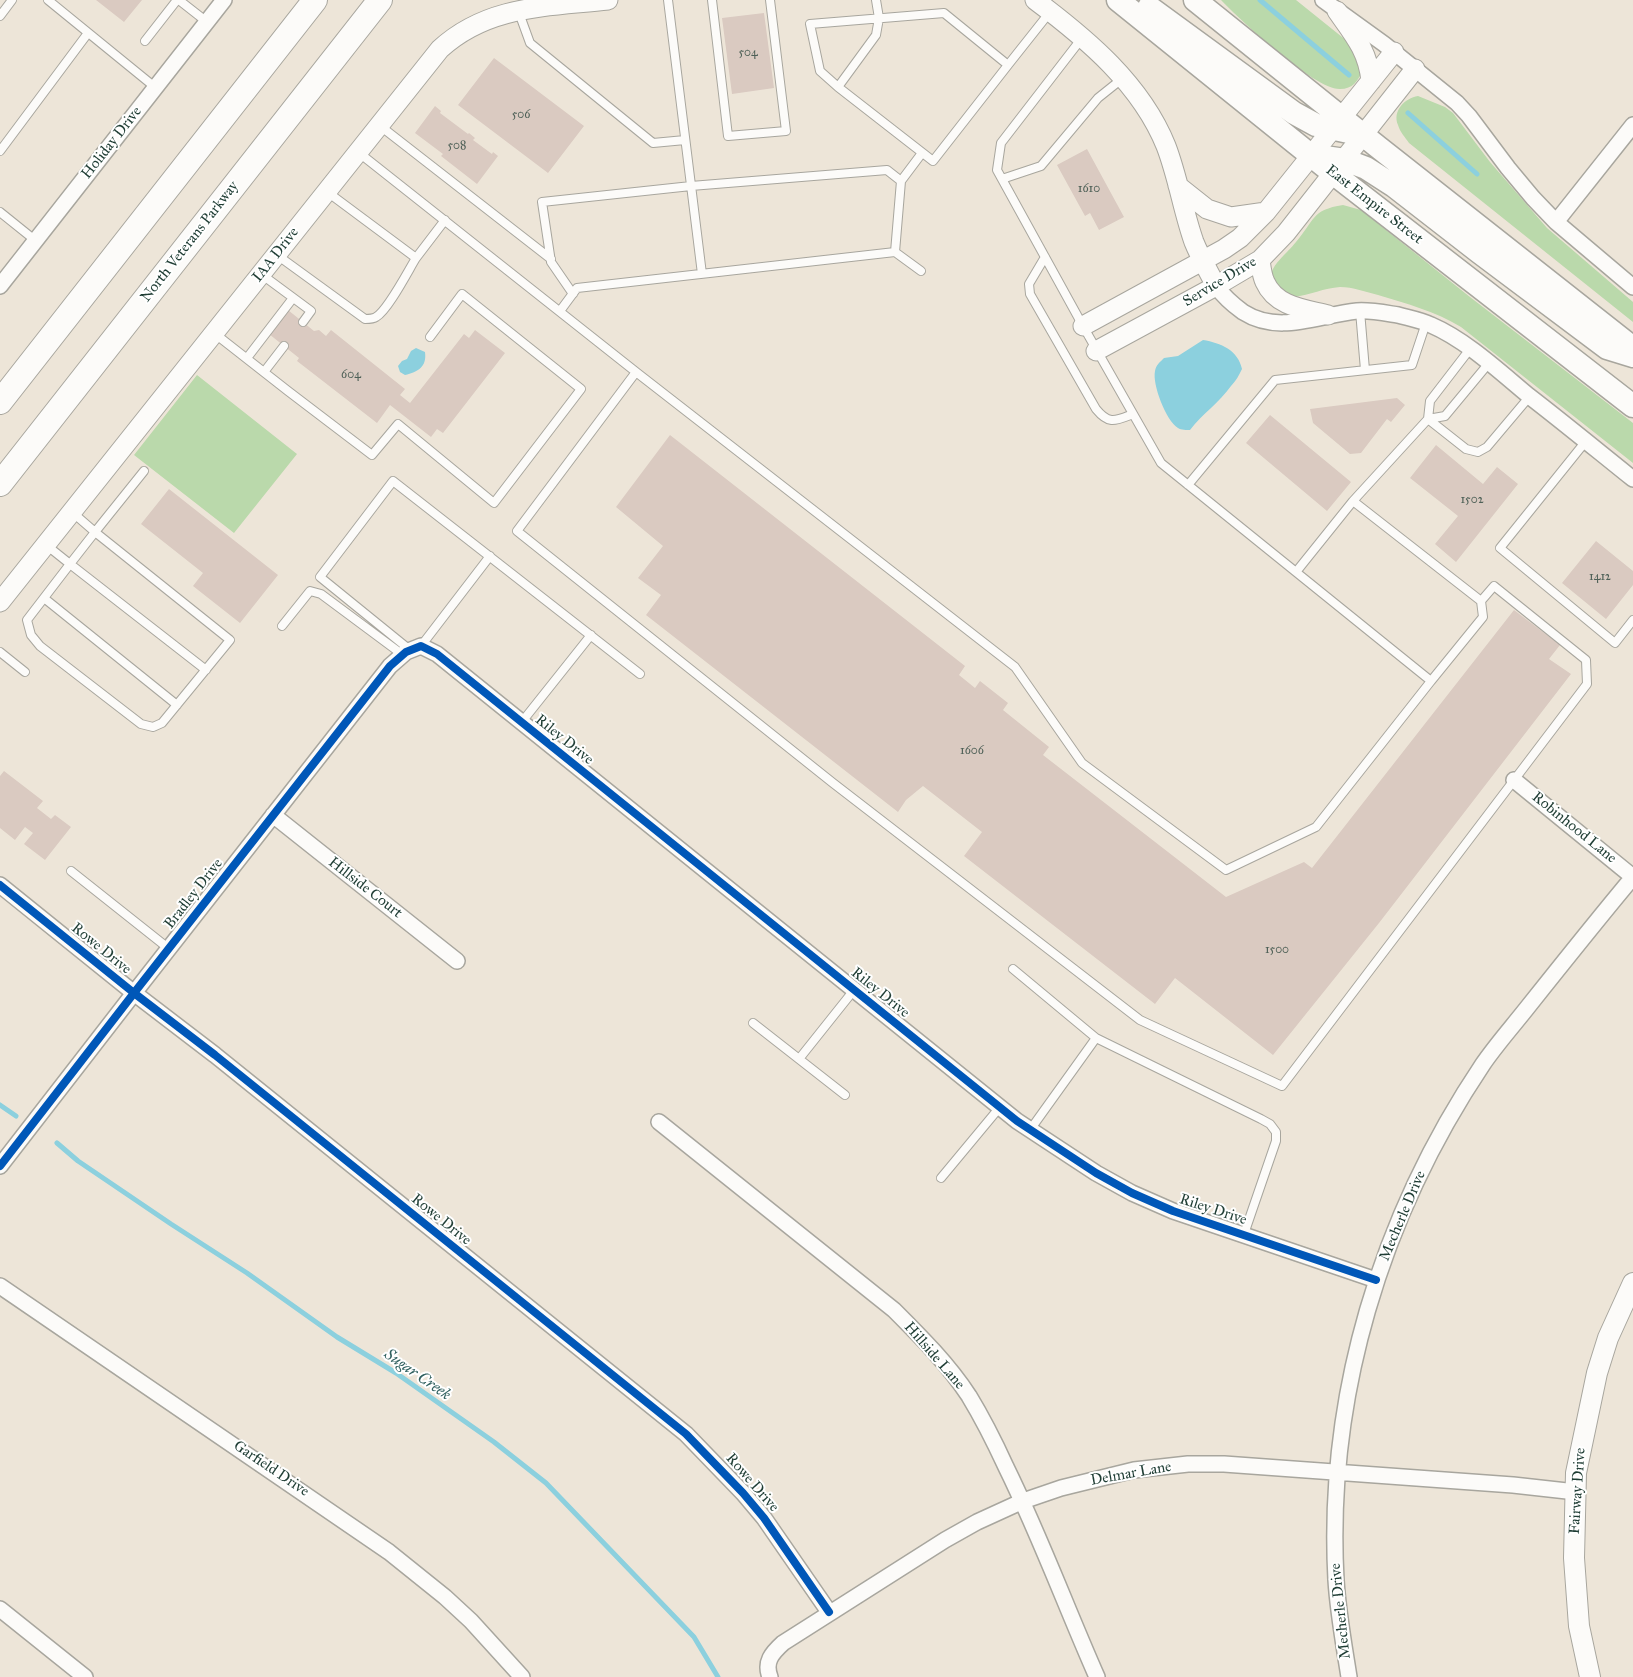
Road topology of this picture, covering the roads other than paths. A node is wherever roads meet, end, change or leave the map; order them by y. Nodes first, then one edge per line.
1 (12, 0) edge
2 (48, 0) edge
3 (178, 0) edge
4 (224, 0) edge
5 (315, 0) edge
6 (380, 0) edge
7 (608, 0) edge
8 (668, 0) edge
9 (712, 0) edge
10 (770, 0) edge
11 (876, 0) edge
12 (1035, 0) edge
13 (1118, 0) edge
14 (1138, 0) edge
15 (1195, 0) edge
16 (1330, 6) edge
17 (518, 10) junction
18 (1050, 12) junction
19 (0, 16) edge
20 (879, 18) junction
21 (207, 22) junction
22 (88, 33) junction
23 (1082, 38) junction
24 (145, 41) dead end
25 (1394, 52) junction
26 (1008, 65) junction
27 (1415, 69) junction
28 (1123, 78) junction
29 (1371, 81) junction
30 (838, 87) junction
31 (156, 88) junction
32 (1337, 123) junction
33 (379, 125) junction
34 (1633, 125) edge
35 (1364, 136) junction
36 (685, 140) junction
37 (0, 152) edge
38 (358, 152) junction
39 (922, 153) junction
40 (1311, 155) junction
41 (1339, 167) junction
42 (1002, 179) junction
43 (901, 181) junction
44 (691, 186) junction
45 (1178, 186) junction
46 (326, 191) junction
47 (0, 212) edge
48 (1266, 212) junction
49 (444, 220) junction
50 (1556, 222) junction
51 (36, 241) junction
52 (895, 252) junction
53 (276, 255) junction
54 (1045, 257) junction
55 (416, 258) junction
56 (551, 259) junction
57 (1203, 260) junction
58 (1260, 260) junction
59 (921, 272) dead end
60 (261, 274) junction
61 (702, 274) junction
62 (1631, 281) edge
63 (0, 286) edge
64 (1216, 286) junction
65 (573, 294) junction
66 (293, 298) junction
67 (560, 311) junction
68 (1360, 311) junction
69 (1328, 315) junction
70 (303, 322) dead end
71 (1426, 323) junction
72 (1082, 326) junction
73 (214, 333) junction
74 (430, 337) dead end
75 (284, 346) dead end
76 (1470, 348) junction
77 (1633, 348) edge
78 (1096, 351) junction
79 (1633, 356) edge
80 (247, 358) junction
81 (1489, 364) junction
82 (1365, 370) junction
83 (264, 372) junction
84 (636, 372) junction
85 (1530, 396) junction
86 (0, 402) edge
87 (1633, 406) edge
88 (1133, 414) junction
89 (1428, 419) junction
90 (1586, 441) junction
91 (144, 471) dead end
92 (1633, 479) edge
93 (0, 484) edge
94 (1188, 485) junction
95 (1353, 501) junction
96 (72, 512) junction
97 (96, 532) junction
98 (46, 544) junction
99 (490, 556) junction
100 (70, 564) junction
101 (1296, 572) junction
102 (44, 598) junction
103 (1481, 601) junction
104 (0, 602) edge
105 (1633, 620) edge
106 (282, 626) dead end
107 (591, 635) junction
108 (413, 650) junction
109 (0, 652) edge
110 (206, 670) junction
111 (25, 672) dead end
112 (640, 674) dead end
113 (1431, 681) junction
114 (177, 705) junction
115 (521, 723) junction
116 (1514, 780) junction
117 (273, 815) junction
118 (71, 871) dead end
119 (1633, 877) edge
120 (0, 885) edge
121 (168, 948) junction
122 (457, 961) dead end
123 (1013, 969) dead end
124 (854, 990) junction
125 (134, 993) junction
126 (753, 1023) dead end
127 (1096, 1038) junction
128 (799, 1059) junction
129 (844, 1095) dead end
130 (1000, 1107) junction
131 (658, 1122) dead end
132 (1030, 1130) junction
133 (0, 1166) edge
134 (941, 1178) dead end
135 (1244, 1234) junction
136 (1376, 1280) junction
137 (1633, 1283) edge
138 (0, 1286) edge
139 (1336, 1471) junction
140 (1576, 1492) junction
141 (1023, 1501) junction
142 (0, 1609) edge
143 (829, 1612) junction
144 (769, 1670) edge
145 (84, 1677) edge
146 (522, 1677) edge
147 (1097, 1677) edge
148 (1349, 1677) edge
149 (1590, 1677) edge

1 - 19 lane
2 - 22 lane
3 - 21 lane
3 - 24 lane
4 - 21 street, Holiday Drive
5 - 86 highway
6 - 93 highway, North Veterans Parkway
7 - 17 street, IAA Drive
8 - 36 lane
9 - 10 lane
11 - 20 lane
12 - 18 street
13 - 40 main road, East Empire Street
14 - 32 main road
15 - 32 main road
16 - 25 street
16 - 29 street
17 - 33 street, IAA Drive
17 - 36 lane
18 - 23 street
18 - 26 lane
20 - 26 lane
20 - 30 lane
20 - 30 lane
21 - 31 street, Holiday Drive
22 - 31 lane
22 - 37 lane
23 - 28 street
23 - 42 lane
25 - 27 street
25 - 29 street, Service Drive
26 - 39 lane
27 - 35 street, Service Drive
27 - 50 street
28 - 42 lane
28 - 45 street
29 - 32 street, Service Drive
30 - 39 lane
31 - 51 street, Holiday Drive
32 - 35 main road
32 - 40 street, Service Drive
33 - 38 street, IAA Drive
33 - 56 lane
34 - 50 street
35 - 41 street, Service Drive
35 - 77 main road
36 - 44 lane
38 - 46 street, IAA Drive
38 - 49 lane
39 - 43 lane
40 - 41 main road, East Empire Street
40 - 48 street, Service Drive
41 - 58 street, Service Drive
41 - 79 main road
41 - 87 main road, East Empire Street
42 - 54 lane
43 - 44 lane
43 - 52 lane
44 - 56 lane
44 - 61 lane
45 - 48 street
45 - 57 street
46 - 53 street, IAA Drive
46 - 55 lane
47 - 51 lane
48 - 57 street, Service Drive
49 - 55 lane
49 - 67 lane
50 - 62 street
51 - 63 street, Holiday Drive
52 - 59 lane
52 - 61 lane
53 - 55 lane
53 - 60 street, IAA Drive
54 - 72 lane
54 - 88 lane
56 - 65 lane
57 - 64 street
57 - 72 street, Service Drive
58 - 64 street, Service Drive
58 - 69 street
60 - 66 lane
60 - 73 street, IAA Drive
61 - 65 lane
64 - 69 street
64 - 78 street, Service Drive
65 - 67 lane
66 - 70 lane
66 - 80 lane
67 - 84 lane
68 - 69 street
68 - 71 street
68 - 82 lane
71 - 76 street
71 - 82 lane
72 - 78 lane
73 - 80 lane
73 - 96 street, IAA Drive
74 - 83 lane
75 - 83 lane
76 - 81 street
76 - 89 lane
78 - 88 lane
80 - 83 lane
81 - 85 street
81 - 89 lane
82 - 94 lane
84 - 113 lane
84 - 116 lane
85 - 89 lane
85 - 90 street
88 - 94 lane
89 - 95 lane
90 - 92 street
90 - 105 lane
91 - 97 lane
94 - 101 lane
95 - 101 lane
95 - 103 lane
96 - 97 lane
96 - 98 street, IAA Drive
97 - 100 lane
97 - 110 lane
98 - 100 lane
98 - 104 street, IAA Drive
99 - 107 lane
99 - 108 lane
99 - 108 lane
100 - 102 lane
100 - 110 lane
101 - 113 lane
102 - 114 lane
102 - 114 lane
103 - 113 lane
103 - 116 lane
106 - 108 lane
107 - 112 lane
107 - 115 lane
108 - 115 street, Riley Drive
108 - 117 street, Bradley Drive
109 - 111 lane
110 - 114 lane
115 - 124 street, Riley Drive
116 - 119 street, Robinhood Lane
117 - 121 street, Bradley Drive
117 - 122 street, Hillside Court
118 - 121 lane
119 - 136 street, Mecherle Drive
120 - 125 street, Rowe Drive
121 - 125 street, Bradley Drive
123 - 127 lane
124 - 128 lane
124 - 130 street, Riley Drive
125 - 133 street, Bradley Drive
125 - 143 street, Rowe Drive
126 - 128 lane
127 - 132 lane
127 - 135 lane
128 - 129 lane
130 - 132 street, Riley Drive
130 - 134 lane
131 - 141 street, Hillside Lane
132 - 135 street, Riley Drive
135 - 136 street, Riley Drive
136 - 139 street, Mecherle Drive
137 - 140 main road, Fairway Drive
138 - 146 street, Garfield Drive
139 - 140 street, Delmar Lane
139 - 141 street, Delmar Lane
139 - 148 street, Mecherle Drive
140 - 149 main road, Fairway Drive
141 - 143 street, Delmar Lane
141 - 147 street, Hillside Lane
142 - 145 street
143 - 144 street, Delmar Lane

